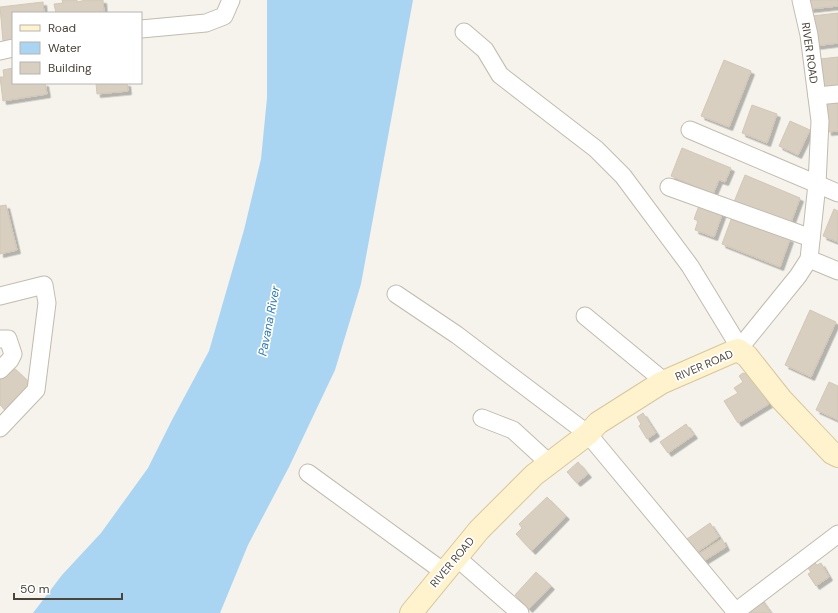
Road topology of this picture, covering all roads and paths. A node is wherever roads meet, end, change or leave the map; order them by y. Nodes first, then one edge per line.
1 (231, 0) edge
2 (801, 0) edge
3 (142, 29) edge
4 (464, 32) dead end
5 (12, 48) edge
6 (0, 50) edge
7 (838, 94) edge
8 (817, 96) junction
9 (690, 130) dead end
10 (817, 184) junction
11 (669, 187) dead end
12 (838, 193) edge
13 (811, 238) junction
14 (809, 259) junction
15 (838, 271) edge
16 (396, 294) dead end
17 (0, 296) edge
18 (585, 316) dead end
19 (0, 339) edge
20 (739, 349) junction
21 (0, 370) edge
22 (664, 382) junction
23 (482, 418) dead end
24 (0, 428) edge
25 (588, 434) junction
26 (838, 456) edge
27 (549, 464) junction
28 (308, 473) dead end
29 (838, 534) edge
30 (450, 564) junction
31 (735, 612) edge
32 (411, 613) edge
33 (520, 613) edge

1 - 3 street
2 - 8 street, RIVER ROAD
4 - 20 street
5 - 6 street
7 - 8 street
8 - 10 street, RIVER ROAD
9 - 10 street
10 - 12 street
10 - 13 street, RIVER ROAD
11 - 13 street
13 - 14 street, RIVER ROAD
14 - 15 street
14 - 20 street, RIVER ROAD
16 - 25 street
17 - 24 street
18 - 22 street
19 - 21 street
20 - 22 street, RIVER ROAD
20 - 26 street
22 - 25 street, RIVER ROAD
23 - 27 street
25 - 27 street, RIVER ROAD
25 - 31 street
27 - 30 street, RIVER ROAD
28 - 30 street
29 - 31 street
30 - 32 street, RIVER ROAD
30 - 33 street

